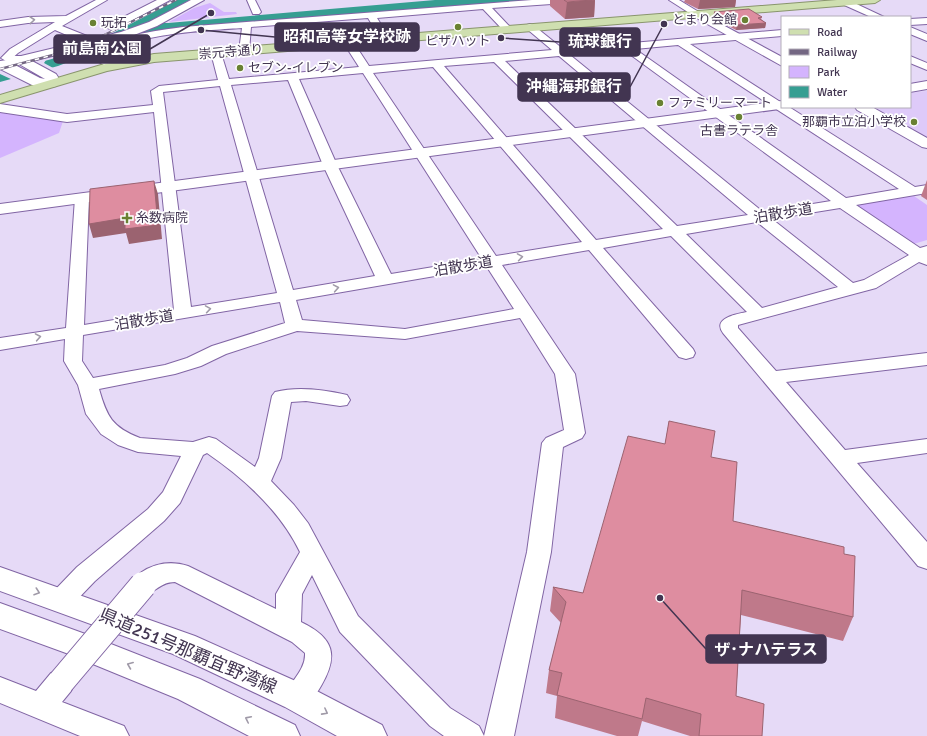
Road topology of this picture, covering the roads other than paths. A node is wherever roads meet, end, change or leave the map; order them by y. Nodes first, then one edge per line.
1 (103, 0) edge
2 (165, 0) edge
3 (196, 0) edge
4 (250, 0) edge
5 (566, 0) edge
6 (673, 0) edge
7 (875, 0) edge
8 (838, 2) edge
9 (486, 6) junction
10 (256, 12) dead end
11 (371, 14) junction
12 (697, 14) junction
13 (876, 16) edge
14 (65, 19) junction
15 (927, 20) edge
16 (911, 22) edge
17 (0, 24) edge
18 (247, 24) junction
19 (53, 27) junction
20 (530, 27) junction
21 (507, 29) junction
22 (911, 30) edge
23 (781, 33) edge
24 (738, 37) junction
25 (84, 38) junction
26 (927, 38) edge
27 (385, 39) junction
28 (348, 42) junction
29 (680, 42) junction
30 (626, 47) junction
31 (244, 51) junction
32 (216, 53) junction
33 (562, 53) junction
34 (497, 59) junction
35 (911, 59) edge
36 (781, 61) edge
37 (11, 62) edge
38 (436, 64) junction
39 (111, 66) junction
40 (927, 67) edge
41 (366, 70) junction
42 (292, 76) junction
43 (224, 82) junction
44 (51, 83) junction
45 (927, 86) edge
46 (911, 88) edge
47 (0, 99) edge
48 (780, 105) edge
49 (0, 108) edge
50 (159, 108) junction
51 (785, 108) edge
52 (864, 108) edge
53 (718, 113) junction
54 (646, 122) junction
55 (572, 132) junction
56 (503, 142) junction
57 (927, 144) edge
58 (419, 153) junction
59 (330, 165) junction
60 (250, 175) junction
61 (168, 186) junction
62 (920, 190) edge
63 (82, 198) junction
64 (843, 203) junction
65 (0, 208) edge
66 (760, 217) junction
67 (674, 231) junction
68 (592, 245) junction
69 (924, 256) edge
70 (491, 262) junction
71 (385, 279) junction
72 (850, 289) junction
73 (287, 297) junction
74 (524, 312) junction
75 (183, 313) junction
76 (759, 314) junction
77 (295, 325) junction
78 (74, 331) junction
79 (0, 344) edge
80 (686, 354) dead end
81 (927, 359) edge
82 (770, 378) junction
83 (88, 386) junction
84 (340, 400) dead end
85 (927, 446) edge
86 (195, 450) junction
87 (840, 458) junction
88 (259, 483) junction
89 (312, 552) junction
90 (927, 559) edge
91 (0, 579) edge
92 (61, 600) junction
93 (0, 616) edge
94 (288, 627) junction
95 (0, 690) edge
96 (297, 697) junction
97 (41, 707) junction
98 (498, 735) edge
99 (114, 736) edge
100 (283, 736) edge
101 (370, 736) edge
102 (469, 736) edge

1 - 14 street
2 - 25 street
3 - 37 street
4 - 10 street
5 - 9 street
6 - 12 street
7 - 8 main road, 崇元寺通り
8 - 12 main road, 崇元寺通り
8 - 13 street
9 - 11 street
9 - 21 street
11 - 18 street
11 - 27 street
12 - 20 main road, 崇元寺通り
12 - 24 street
17 -> 14 street
14 - 19 street
15 - 16 street
18 - 31 street
18 - 39 street
19 - 25 street
19 - 37 street
20 - 21 main road, 崇元寺通り
20 - 33 street
21 - 27 main road, 崇元寺通り
22 - 26 street
23 - 24 street
24 - 29 street
24 - 36 street
25 - 37 street
27 - 28 main road, 崇元寺通り
28 - 31 main road, 崇元寺通り
28 - 41 street
29 - 30 street
29 - 48 street
30 - 33 street
30 - 53 street
31 - 32 main road, 崇元寺通り
32 - 39 main road, 崇元寺通り
32 - 43 street
33 - 34 street
33 - 54 street
34 - 38 street
34 - 55 street
35 - 40 street
37 - 44 street
37 - 44 street
38 - 41 street
38 - 56 street
39 - 44 main road, 崇元寺通り
41 - 42 street
41 - 58 street
42 - 43 street
42 - 59 street
43 - 50 street
43 - 60 street
44 - 47 main road, 崇元寺通り
45 - 46 street
48 - 53 street
49 - 50 street
50 - 61 street
51 - 62 street
52 - 57 street
53 - 54 street
53 - 64 street
54 - 55 street
54 - 66 street
55 - 56 street
55 - 67 street
56 - 58 street
56 - 68 street
58 - 59 street
58 - 70 street
59 - 60 street
59 - 71 street
60 - 61 street
60 - 73 street
61 - 63 street
61 - 75 street
62 - 64 street, 泊散歩道
63 - 65 street
63 - 78 street
64 - 66 street, 泊散歩道
64 - 69 street
66 - 67 street, 泊散歩道
66 - 72 street
67 - 68 street, 泊散歩道
67 - 76 street
70 -> 68 street, 泊散歩道
68 - 80 street
69 - 72 street
70 - 71 street, 泊散歩道
70 - 74 street
73 -> 71 street, 泊散歩道
72 - 76 street
75 -> 73 street, 泊散歩道
73 - 77 street
74 - 77 street
74 - 98 street
75 - 78 street, 泊散歩道
76 - 82 street
77 - 83 street
79 -> 78 street, 泊散歩道
78 - 83 street
81 - 82 street
82 - 87 street
83 - 86 street
84 - 88 street
85 - 87 street
86 - 88 street
86 - 92 street
87 - 90 street
88 - 89 street
89 - 94 street
89 - 102 street
91 -> 92 street, 県道251号那覇宜野湾線
92 - 96 street, 県道251号那覇宜野湾線
100 -> 93 street
94 - 96 street
94 - 97 street, bridge
95 - 97 street
96 -> 101 street, 県道251号那覇宜野湾線
97 - 99 street

